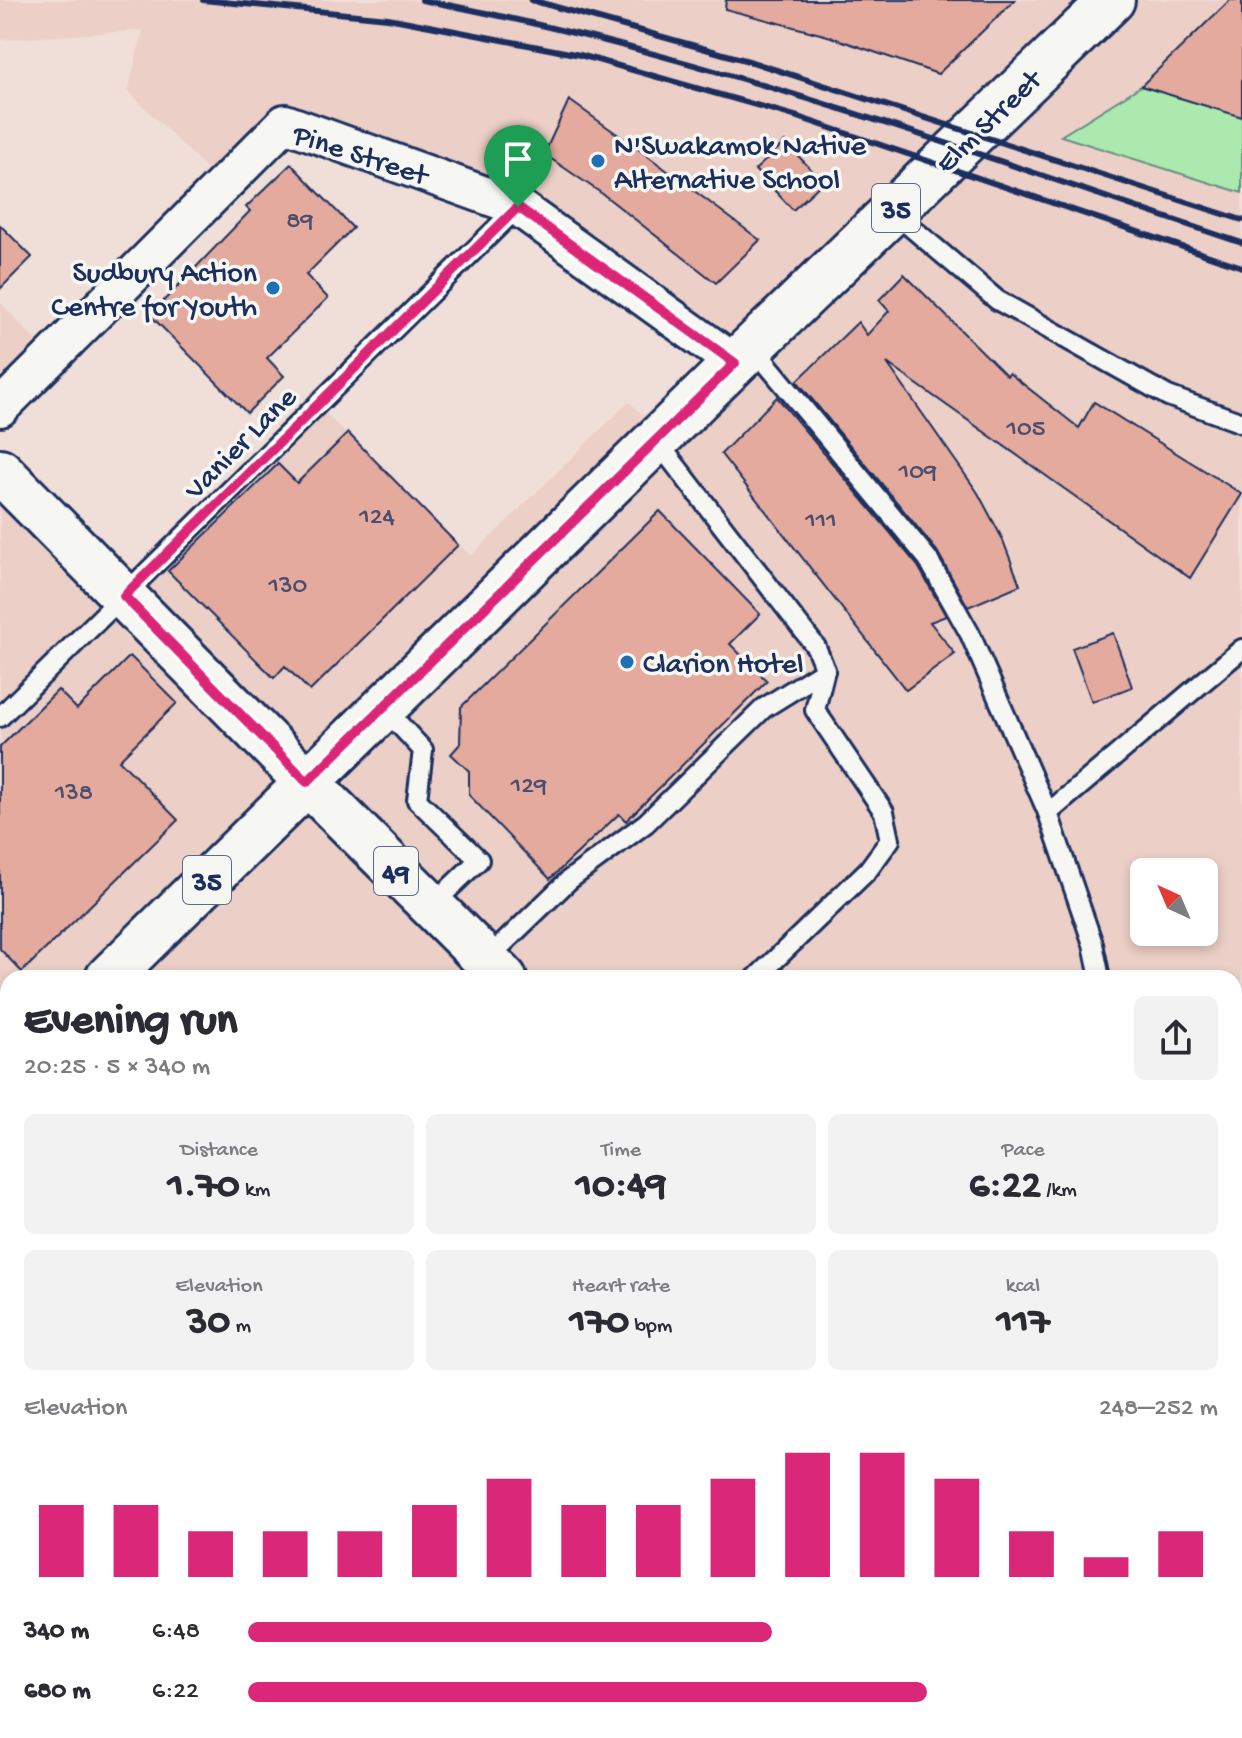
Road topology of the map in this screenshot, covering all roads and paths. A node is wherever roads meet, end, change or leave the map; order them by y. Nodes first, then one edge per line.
1 (1112, 0) edge
2 (518, 207) junction
3 (893, 212) junction
4 (744, 354) junction
5 (0, 408) edge
6 (1242, 423) edge
7 (656, 440) junction
8 (0, 471) edge
9 (124, 596) junction
10 (1242, 649) edge
11 (825, 670) junction
12 (383, 707) junction
13 (0, 717) edge
14 (307, 782) junction
15 (1048, 813) junction
16 (431, 906) junction
17 (495, 969) edge
18 (116, 970) edge
19 (764, 970) edge
20 (1098, 970) edge

1 - 3 main road, Elm Street / 35
2 - 4 street, Pine Street
2 - 5 street, Pine Street
2 - 9 lane, Vanier Lane
3 - 4 main road, Elm Street / 35
3 - 6 lane
4 - 7 main road, Elm Street / 35
4 - 15 lane
7 - 11 lane
7 - 12 main road, Elm Street / 35
8 - 9 main road
9 - 13 lane, Vanier Lane
9 - 14 main road
10 - 15 lane
11 - 17 lane
11 - 19 lane
12 - 14 main road, Elm Street / 35
12 - 16 lane
14 - 16 main road, 49
14 - 18 main road, Elm Street / 35
15 - 20 lane
16 - 17 main road, 49

